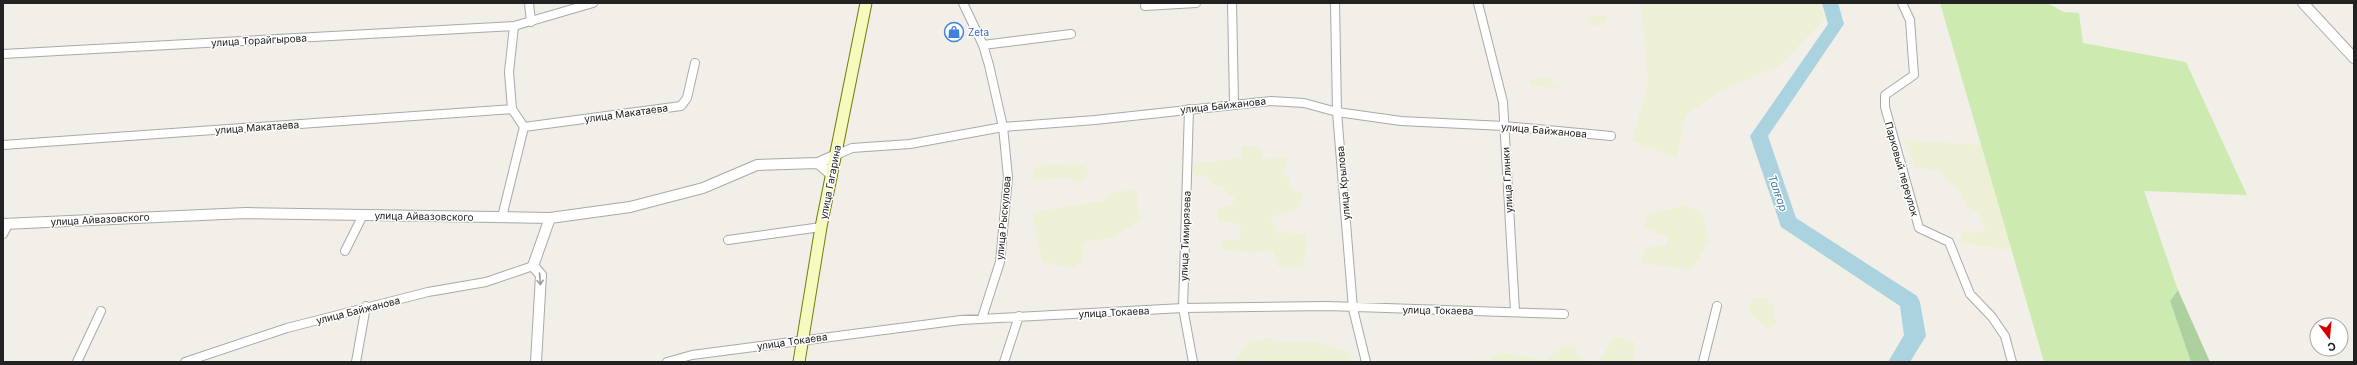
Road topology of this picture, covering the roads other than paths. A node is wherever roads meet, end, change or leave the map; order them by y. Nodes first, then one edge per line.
1 (529, 3) edge
2 (593, 3) edge
3 (866, 3) edge
4 (963, 3) edge
5 (1196, 3) edge
6 (1232, 3) edge
7 (1335, 3) edge
8 (1478, 3) edge
9 (1902, 3) edge
10 (2303, 3) edge
11 (1145, 6) dead end
12 (531, 22) junction
13 (514, 26) junction
14 (1071, 34) dead end
15 (983, 45) junction
16 (3, 54) edge
17 (2354, 58) edge
18 (696, 63) dead end
19 (1234, 103) junction
20 (512, 109) junction
21 (1189, 109) junction
22 (1337, 112) junction
23 (1504, 126) junction
24 (524, 127) junction
25 (1003, 127) junction
26 (1611, 136) dead end
27 (3, 144) edge
28 (836, 155) junction
29 (818, 163) junction
30 (832, 175) junction
31 (363, 215) junction
32 (502, 217) junction
33 (550, 218) junction
34 (6, 224) edge
35 (821, 227) junction
36 (3, 234) edge
37 (728, 240) dead end
38 (345, 251) dead end
39 (533, 266) junction
40 (366, 306) junction
41 (1718, 306) dead end
42 (1183, 308) junction
43 (1353, 309) junction
44 (101, 311) dead end
45 (1515, 311) junction
46 (1564, 314) dead end
47 (1019, 316) junction
48 (982, 318) junction
49 (803, 340) junction
50 (201, 359) edge
51 (77, 362) edge
52 (185, 362) edge
53 (356, 362) edge
54 (536, 362) edge
55 (667, 362) edge
56 (799, 362) edge
57 (1004, 362) edge
58 (1193, 362) edge
59 (1366, 362) edge
60 (1703, 362) edge
61 (2012, 362) edge

1 - 12 street
2 - 12 street, улица Торайгырова
3 - 28 main road, улица Гагарина
4 - 15 street, улица Рыскулова
5 - 11 street
6 - 19 street
7 - 22 street, улица Крылова
8 - 23 street, улица Глинки
9 - 61 street, Парковый переулок
10 - 17 street
12 - 13 street, улица Торайгырова
13 - 16 street, улица Торайгырова
13 - 20 street
14 - 15 street
15 - 25 street, улица Рыскулова
18 - 24 street, улица Макатаева
19 - 21 street, улица Байжанова
19 - 22 street, улица Байжанова
20 - 24 street
20 - 27 street, улица Макатаева
21 - 25 street, улица Байжанова
21 - 42 street, улица Тимирязева
22 - 23 street, улица Байжанова
22 - 43 street, улица Крылова
23 - 26 street, улица Байжанова
23 - 45 street, улица Глинки
24 - 32 street
25 - 28 street, улица Байжанова
25 - 48 street, улица Рыскулова
28 - 29 street, улица Айвазовского
28 - 30 main road, улица Гагарина
29 - 30 street
29 - 33 street, улица Айвазовского
30 - 35 main road, улица Гагарина
31 - 32 street, улица Айвазовского
31 - 34 street, улица Айвазовского
31 - 38 street
32 - 33 street, улица Айвазовского
33 - 39 street
34 - 36 street
35 - 37 street
35 - 49 main road, улица Гагарина
39 - 40 street, улица Байжанова
39 -> 54 street
40 - 50 street, улица Байжанова
40 - 53 street
41 - 60 street
42 - 43 street, улица Токаева
42 - 47 street, улица Токаева
42 - 58 street, улица Тимирязева
43 - 45 street, улица Токаева
43 - 59 street, улица Крылова
44 - 51 street
45 - 46 street, улица Токаева
47 - 48 street, улица Токаева
47 - 57 street
48 - 49 street, улица Токаева
49 - 55 street, улица Токаева
49 - 56 main road, улица Гагарина
50 - 52 street, улица Байжанова

